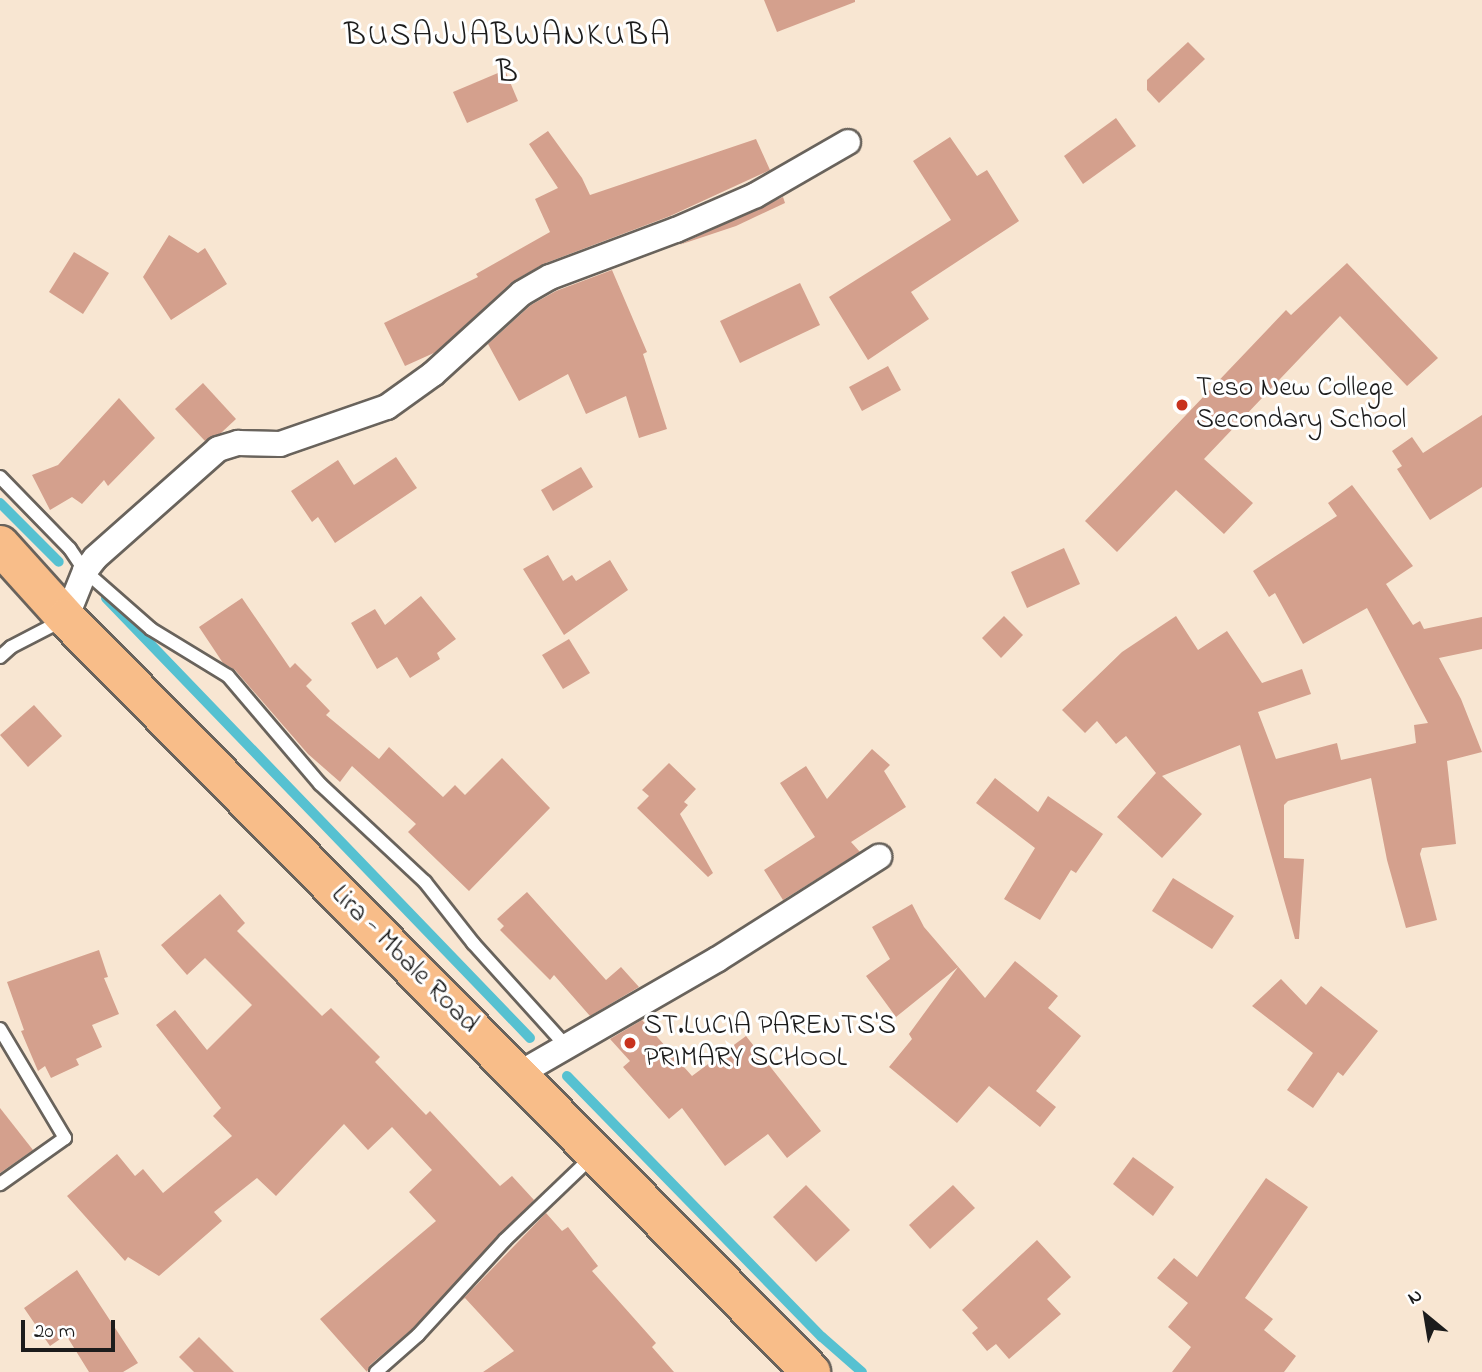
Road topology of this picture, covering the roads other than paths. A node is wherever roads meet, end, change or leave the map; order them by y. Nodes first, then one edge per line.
1 (848, 142) dead end
2 (0, 477) edge
3 (0, 545) edge
4 (85, 571) junction
5 (66, 618) junction
6 (0, 657) edge
7 (878, 857) dead end
8 (0, 1029) edge
9 (567, 1047) junction
10 (517, 1075) junction
11 (595, 1154) junction
12 (0, 1184) edge
13 (376, 1372) edge
14 (811, 1372) edge

1 - 4 street
2 - 4 lane
3 - 5 main road, Lira - Mbale Road
4 - 5 street
4 - 9 lane
5 - 6 lane
5 - 10 main road, Lira - Mbale Road
7 - 9 street
8 - 12 lane
9 - 10 street
10 - 11 main road, Lira - Mbale Road
11 - 13 lane
11 - 14 main road, Lira - Mbale Road

